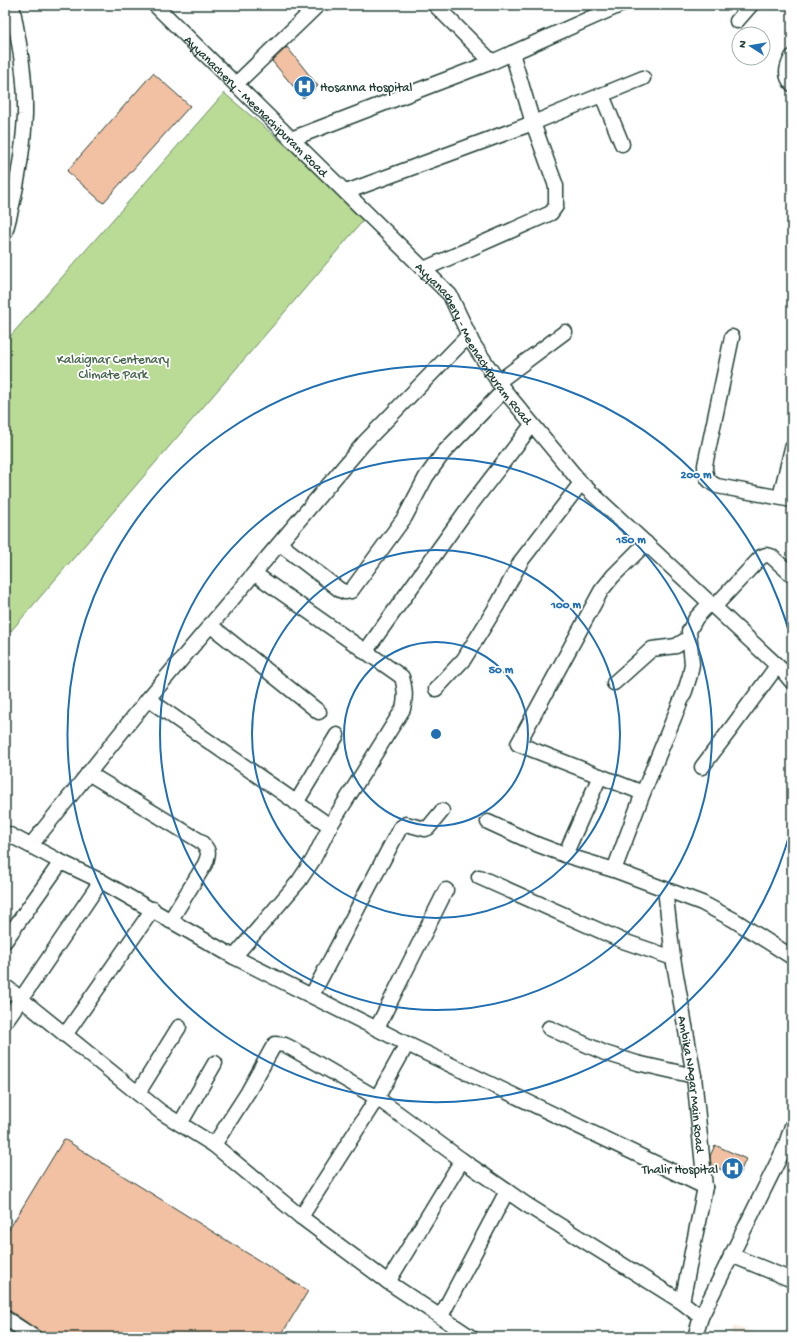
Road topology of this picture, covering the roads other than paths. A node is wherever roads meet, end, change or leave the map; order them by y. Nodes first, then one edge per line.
1 (12, 5) edge
2 (155, 5) edge
3 (620, 5) edge
4 (751, 5) edge
5 (441, 6) edge
6 (309, 8) edge
7 (737, 20) dead end
8 (512, 53) junction
9 (792, 57) edge
10 (492, 62) junction
11 (643, 78) dead end
12 (236, 84) junction
13 (792, 84) edge
14 (602, 95) junction
15 (533, 124) junction
16 (291, 139) junction
17 (622, 144) dead end
18 (346, 192) junction
19 (5, 233) edge
20 (424, 269) junction
21 (565, 332) dead end
22 (469, 335) junction
23 (732, 337) dead end
24 (501, 386) junction
25 (532, 425) junction
26 (792, 448) edge
27 (581, 483) junction
28 (786, 498) edge
29 (646, 543) junction
30 (280, 544) junction
31 (254, 574) junction
32 (792, 575) edge
33 (712, 605) junction
34 (210, 624) junction
35 (690, 638) junction
36 (365, 652) junction
37 (777, 666) junction
38 (792, 682) edge
39 (614, 683) dead end
40 (436, 689) dead end
41 (148, 699) junction
42 (319, 712) dead end
43 (337, 735) dead end
44 (702, 767) dead end
45 (88, 773) junction
46 (600, 776) junction
47 (643, 793) junction
48 (296, 803) junction
49 (442, 811) dead end
50 (488, 822) dead end
51 (330, 826) junction
52 (5, 838) edge
53 (31, 845) junction
54 (565, 855) junction
55 (61, 862) junction
56 (614, 870) junction
57 (479, 877) dead end
58 (101, 881) junction
59 (665, 889) junction
60 (446, 890) dead end
61 (153, 909) junction
62 (170, 921) junction
63 (5, 941) edge
64 (234, 957) junction
65 (792, 957) edge
66 (674, 958) junction
67 (5, 986) edge
68 (312, 995) junction
69 (21, 999) junction
70 (5, 1022) edge
71 (179, 1027) dead end
72 (377, 1028) junction
73 (549, 1028) dead end
74 (65, 1035) junction
75 (408, 1044) junction
76 (215, 1064) dead end
77 (694, 1076) junction
78 (138, 1093) junction
79 (377, 1098) junction
80 (180, 1124) junction
81 (792, 1126) edge
82 (214, 1146) junction
83 (789, 1148) edge
84 (462, 1160) junction
85 (705, 1187) junction
86 (507, 1191) junction
87 (301, 1217) junction
88 (732, 1255) junction
89 (792, 1280) edge
90 (388, 1282) junction
91 (682, 1302) junction
92 (441, 1316) junction
93 (701, 1317) junction
94 (5, 1318) edge
95 (34, 1337) edge
96 (471, 1337) edge
97 (695, 1337) edge

1 - 19 street
2 - 12 street, Ayyanachery - Meenachipuram Road
3 - 8 street
4 - 7 street
5 - 10 street
6 - 12 street
8 - 10 street
8 - 15 street
9 - 13 street
10 - 16 street
11 - 14 street
12 - 16 street, Ayyanachery - Meenachipuram Road
14 - 15 street
14 - 17 street
15 - 18 street
15 - 20 street
16 - 18 street, Ayyanachery - Meenachipuram Road
18 - 20 street, Ayyanachery - Meenachipuram Road
20 - 22 street, Ayyanachery - Meenachipuram Road
21 - 24 street
22 - 24 street, Ayyanachery - Meenachipuram Road
22 - 30 street
23 - 28 street
24 - 25 street, Ayyanachery - Meenachipuram Road
24 - 30 street
25 - 27 street, Ayyanachery - Meenachipuram Road
25 - 36 street
26 - 28 street
27 - 29 street, Ayyanachery - Meenachipuram Road
27 - 40 street
29 - 33 street, Ayyanachery - Meenachipuram Road
29 - 46 street
30 - 31 street
31 - 34 street
31 - 36 street
32 - 33 street
33 - 35 street
33 - 37 street, Ayyanachery - Meenachipuram Road
34 - 41 street
34 - 42 street
35 - 39 street
35 - 47 street
36 - 51 street
37 - 38 street, Ayyanachery - Meenachipuram Road
37 - 44 street
41 - 45 street
41 - 48 street
43 - 48 street
45 - 53 street
45 - 62 street
46 - 47 street
46 - 54 street
47 - 56 street
48 - 51 street
49 - 68 street
50 - 54 street
51 - 64 street
52 - 53 street
53 - 55 street
54 - 56 street
55 - 58 street
55 - 63 street
56 - 59 street
57 - 66 street
58 - 61 street
58 - 69 street
59 - 65 street
59 - 66 street, Ambika NAgar Main Road
60 - 72 street
61 - 62 street
61 - 74 street
62 - 64 street
64 - 68 street
66 - 77 street, Ambika NAgar Main Road
67 - 69 street
68 - 72 street
69 - 70 street
69 - 74 street
71 - 78 street
72 - 75 street
73 - 77 street
74 - 78 street
75 - 79 street
75 - 85 street
76 - 80 street
77 - 85 street, Ambika NAgar Main Road
78 - 80 street
79 - 82 street
79 - 84 street
79 - 87 street
80 - 82 street
81 - 83 street
82 - 87 street
83 - 88 street
84 - 86 street
84 - 90 street
85 - 91 street, Ambika NAgar Main Road
86 - 91 street
86 - 92 street
87 - 90 street
88 - 89 street
88 - 93 street
90 - 92 street
91 - 93 street
92 - 96 street
93 - 97 street
94 - 95 street

